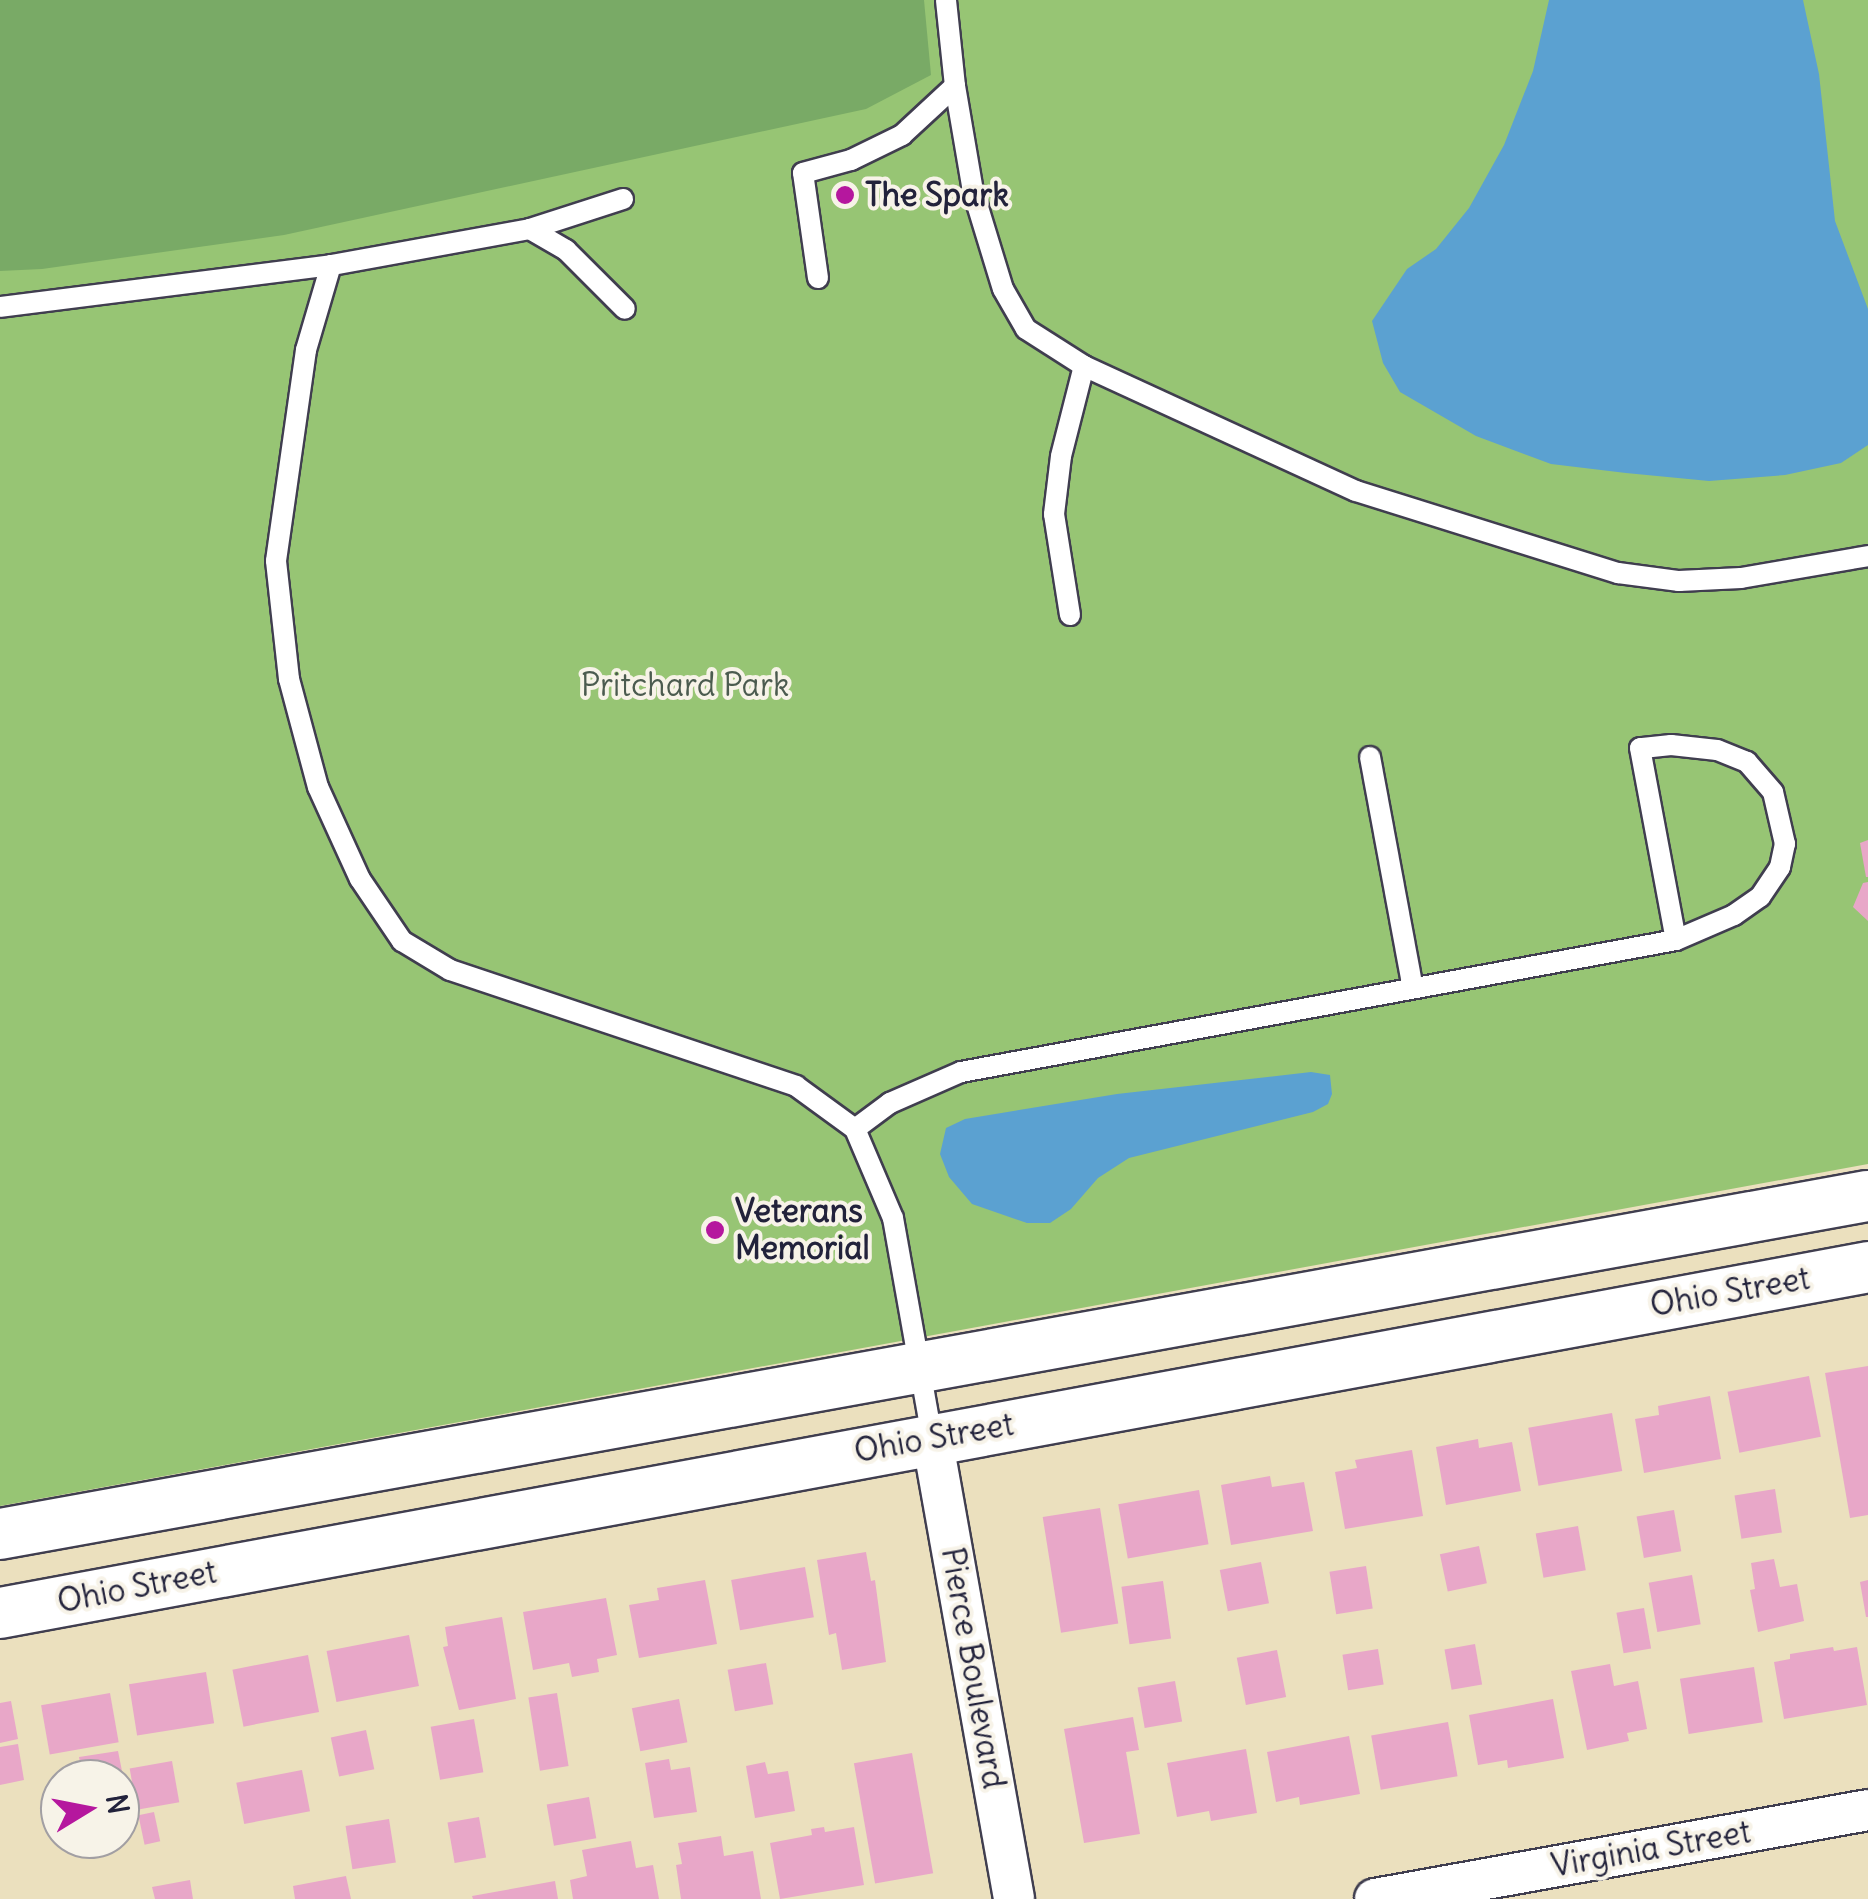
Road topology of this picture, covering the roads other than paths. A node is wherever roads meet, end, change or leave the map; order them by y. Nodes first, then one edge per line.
1 (946, 0) edge
2 (955, 86) junction
3 (623, 199) dead end
4 (530, 228) junction
5 (331, 264) junction
6 (818, 278) dead end
7 (0, 307) edge
8 (625, 309) dead end
9 (1084, 366) junction
10 (1868, 556) edge
11 (1070, 616) dead end
12 (1370, 757) dead end
13 (1676, 940) junction
14 (1413, 988) junction
15 (855, 1129) junction
16 (1868, 1196) edge
17 (1868, 1267) edge
18 (918, 1368) junction
19 (932, 1438) junction
20 (0, 1534) edge
21 (0, 1613) edge
22 (1868, 1810) edge
23 (1014, 1899) edge
24 (1375, 1899) edge

1 - 2 lane
2 - 6 lane
2 - 9 lane
3 - 4 lane
4 - 5 lane
4 - 8 lane
5 - 7 lane
5 - 15 lane
9 - 10 lane
9 - 11 lane
12 - 14 lane
13 - 13 lane
13 - 14 lane
14 - 15 lane
15 - 18 lane
16 - 18 street
17 - 19 street, Ohio Street
18 - 19 lane
18 - 20 street
19 - 21 street, Ohio Street
19 - 23 street, Pierce Boulevard
22 - 24 street, Virginia Street

